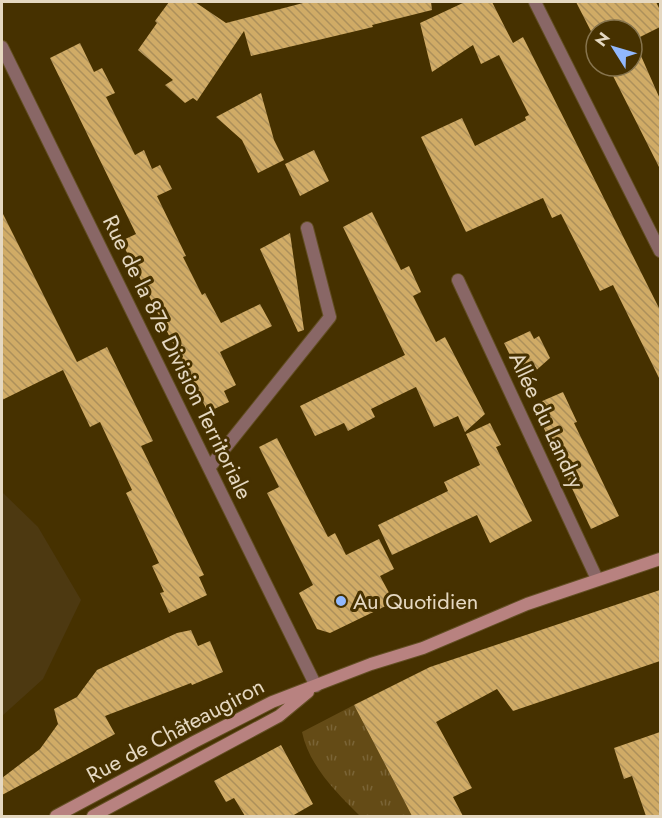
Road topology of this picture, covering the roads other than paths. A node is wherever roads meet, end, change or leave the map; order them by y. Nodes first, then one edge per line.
1 (535, 2) edge
2 (2, 47) edge
3 (307, 228) dead end
4 (660, 251) edge
5 (458, 280) dead end
6 (209, 468) junction
7 (660, 559) edge
8 (597, 579) junction
9 (316, 686) junction
10 (56, 816) edge
11 (93, 816) edge

1 - 4 street
2 - 6 street, Rue de la 87e Division Territoriale
3 - 6 street
5 - 8 street, Allée du Landry
6 - 9 street, Rue de la 87e Division Territoriale
7 - 8 main road, Rue de Châteaugiron
8 - 9 main road, Rue de Châteaugiron
9 - 10 main road, Rue de Châteaugiron
9 - 11 main road, Rue de Châteaugiron

